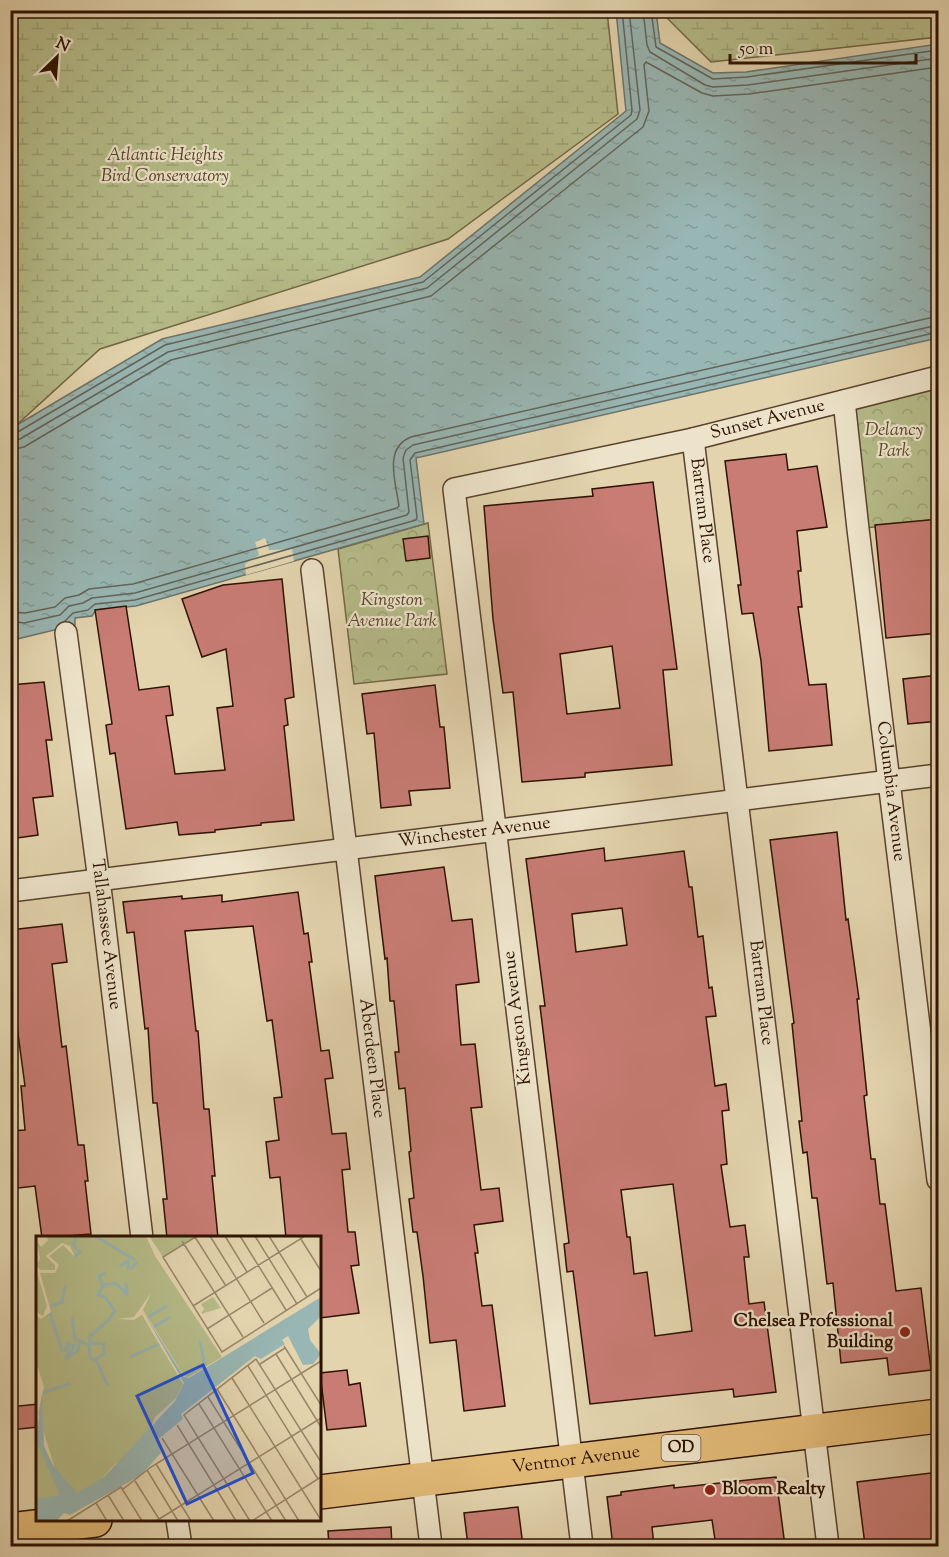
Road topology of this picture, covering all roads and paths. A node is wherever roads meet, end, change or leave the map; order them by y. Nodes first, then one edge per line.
1 (939, 377) edge
2 (844, 401) junction
3 (693, 439) junction
4 (454, 489) joint
5 (312, 570) dead end
6 (66, 633) dead end
7 (939, 775) edge
8 (889, 781) junction
9 (736, 800) junction
10 (494, 829) junction
11 (346, 849) junction
12 (99, 880) junction
13 (10, 891) edge
14 (939, 1180) edge
15 (142, 1236) edge
16 (939, 1416) edge
17 (814, 1432) junction
18 (571, 1461) junction
19 (423, 1480) junction
20 (321, 1492) edge
21 (86, 1521) edge
22 (177, 1521) edge
23 (10, 1530) edge
24 (181, 1546) edge
25 (431, 1546) edge
26 (582, 1546) edge
27 (828, 1546) edge

1 - 2 street, Sunset Avenue
2 - 3 street, Sunset Avenue
2 - 8 street, Columbia Avenue
3 - 4 street, Sunset Avenue
3 - 9 street, Bartram Place
4 - 10 street, Kingston Avenue
5 - 11 street, Aberdeen Place
6 - 12 street, Tallahassee Avenue
7 - 8 street, Winchester Avenue
8 - 9 street, Winchester Avenue
8 - 14 street, Columbia Avenue
9 - 10 street, Winchester Avenue
9 - 17 street, Bartram Place
10 - 11 street, Winchester Avenue
10 - 18 street, Kingston Avenue
11 - 12 street, Winchester Avenue
11 - 19 street, Aberdeen Place
12 - 13 street, Winchester Avenue
12 - 15 street, Tallahassee Avenue
16 - 17 main road, Ventnor Avenue / OD
17 - 18 main road, Ventnor Avenue / OD
17 - 27 street, Bartram Place
18 - 19 main road, Ventnor Avenue / OD
18 - 26 street, Kingston Avenue
19 - 20 main road, Ventnor Avenue / OD
19 - 25 street, Aberdeen Place
21 - 23 main road
22 - 24 street

